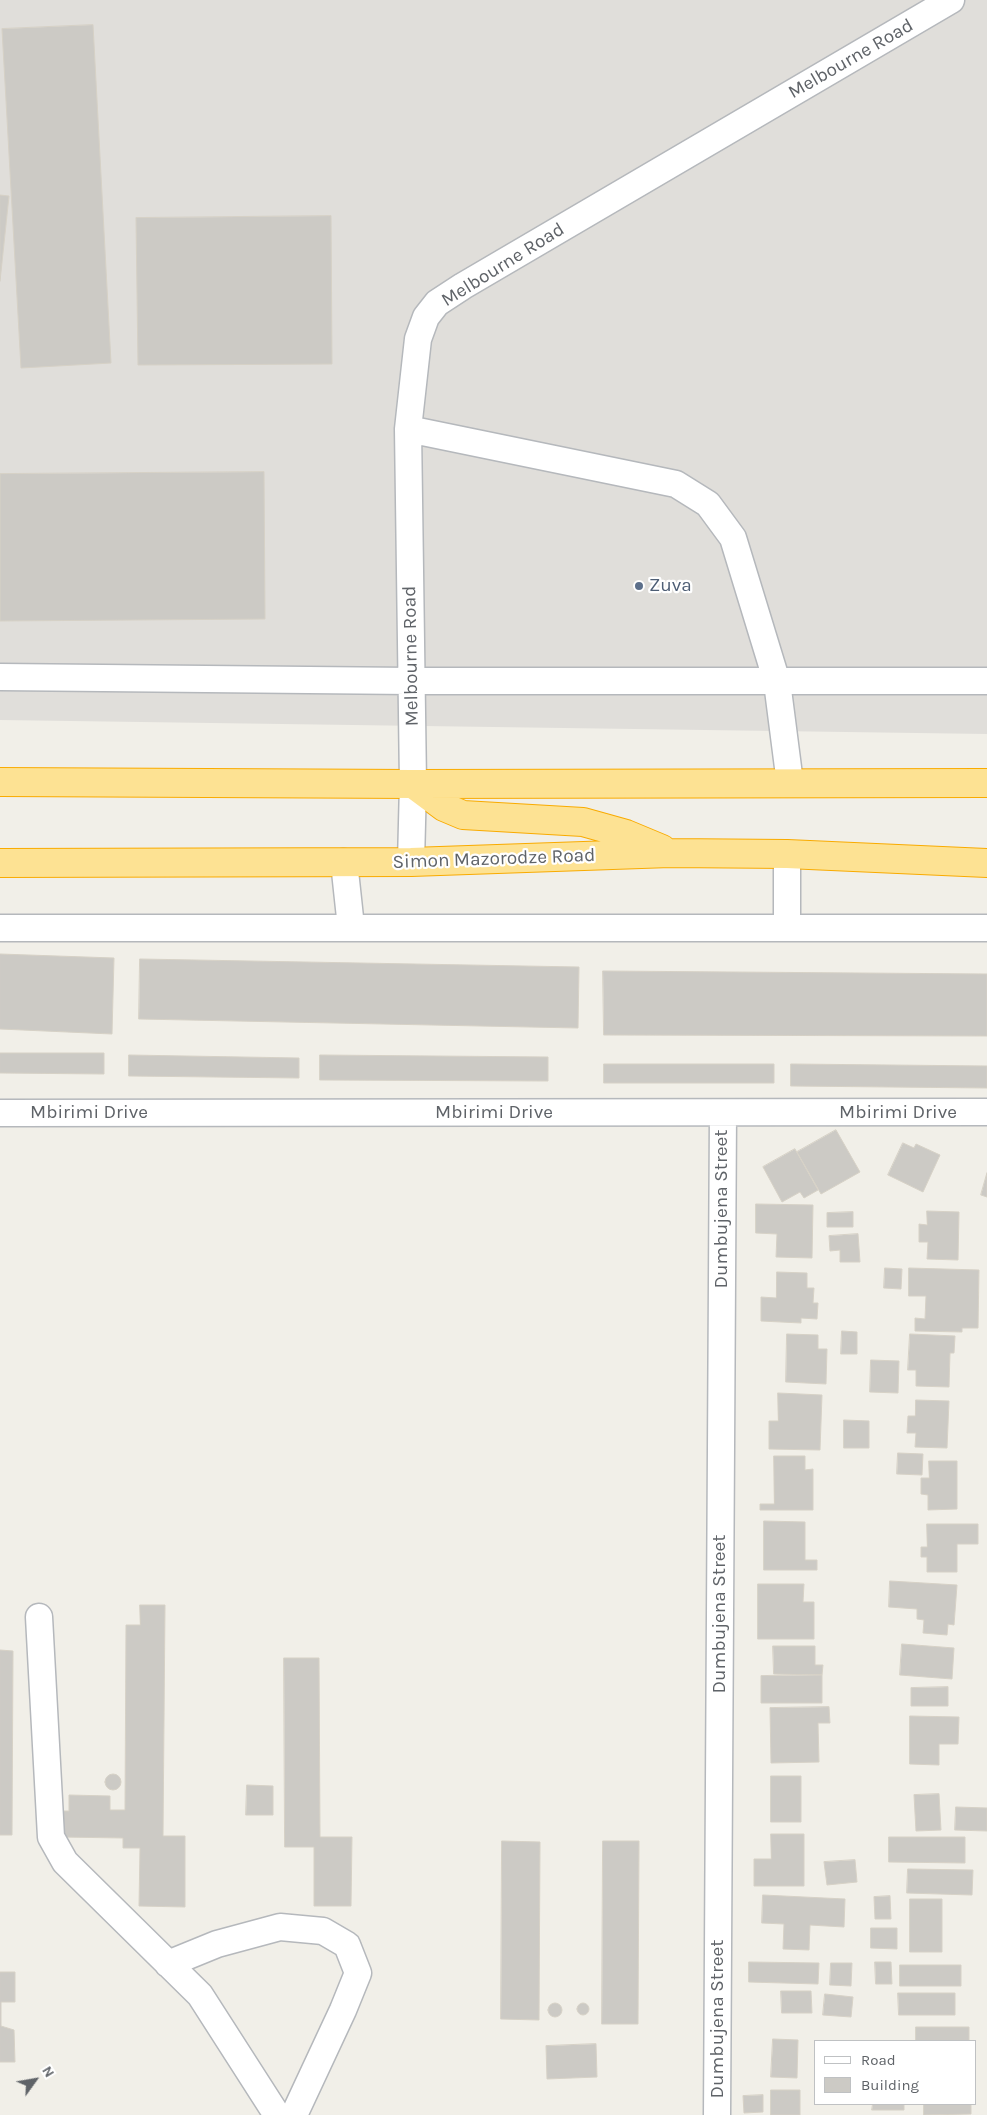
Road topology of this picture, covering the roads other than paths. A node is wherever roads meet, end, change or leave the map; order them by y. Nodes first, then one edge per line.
1 (951, 0) edge
2 (408, 429) junction
3 (0, 677) edge
4 (411, 681) junction
5 (987, 681) edge
6 (777, 682) junction
7 (0, 782) edge
8 (790, 783) junction
9 (987, 783) edge
10 (413, 784) junction
11 (670, 853) junction
12 (787, 854) junction
13 (344, 862) junction
14 (410, 862) junction
15 (987, 862) edge
16 (0, 863) edge
17 (787, 926) junction
18 (351, 927) junction
19 (0, 928) edge
20 (987, 928) edge
21 (987, 1112) edge
22 (0, 1113) edge
23 (723, 1113) junction
24 (39, 1617) dead end
25 (168, 1964) junction
26 (277, 2115) edge
27 (294, 2115) edge
28 (717, 2115) edge

1 - 2 street, Melbourne Road
2 - 4 street, Melbourne Road
2 - 6 street
3 - 4 street
4 - 6 street
4 - 10 street, Melbourne Road
5 - 6 street
6 - 8 street
7 - 10 highway
8 - 9 highway
8 - 10 highway
10 - 11 highway
10 - 14 street, Melbourne Road
11 - 12 highway, Simon Mazorodze Road
11 - 14 highway, Simon Mazorodze Road
12 - 15 highway, Simon Mazorodze Road
12 - 17 street
13 - 14 highway, Simon Mazorodze Road
13 - 16 highway, Simon Mazorodze Road
13 - 18 street
17 - 18 street
17 - 20 street
18 - 19 street
21 - 23 street, Mbirimi Drive
22 - 23 street, Mbirimi Drive
23 - 28 street, Dumbujena Street
24 - 25 street
25 - 26 street
25 - 27 street

